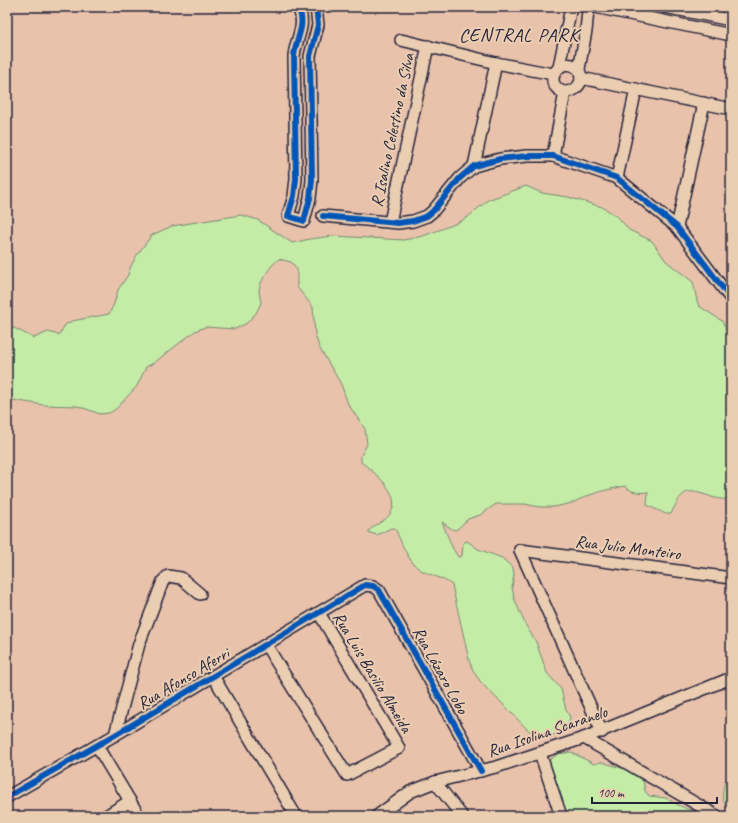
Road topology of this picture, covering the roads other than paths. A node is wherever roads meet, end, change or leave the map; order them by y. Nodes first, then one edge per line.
1 (298, 7) edge
2 (316, 7) edge
3 (573, 7) edge
4 (665, 7) edge
5 (592, 8) edge
6 (731, 20) edge
7 (731, 35) edge
8 (401, 40) dead end
9 (428, 46) junction
10 (496, 63) junction
11 (556, 71) junction
12 (580, 74) junction
13 (636, 89) junction
14 (565, 92) junction
15 (704, 103) junction
16 (731, 109) edge
17 (553, 156) junction
18 (474, 166) junction
19 (617, 178) junction
20 (323, 216) dead end
21 (390, 222) junction
22 (677, 227) junction
23 (730, 294) edge
24 (731, 576) edge
25 (373, 586) joint
26 (200, 594) dead end
27 (319, 613) junction
28 (266, 645) junction
29 (214, 676) junction
30 (731, 678) edge
31 (602, 732) junction
32 (115, 735) junction
33 (584, 738) junction
34 (97, 746) junction
35 (540, 752) junction
36 (481, 771) junction
37 (436, 782) junction
38 (7, 797) edge
39 (130, 801) junction
40 (389, 813) edge
41 (106, 816) edge
42 (139, 816) edge
43 (296, 816) edge
44 (377, 816) edge
45 (462, 816) edge
46 (561, 816) edge
47 (717, 816) edge

1 - 2 street
3 - 5 street
3 - 11 street
4 - 6 street
5 - 7 street
5 - 12 street
8 - 9 street
9 - 10 street
9 - 21 street, R Isalino Celestino da Silva
10 - 11 street
10 - 18 street
11 - 12 street
11 - 14 street
12 - 13 street
12 - 14 street
13 - 15 street
13 - 19 street
14 - 17 street
15 - 16 street
15 - 22 street
17 - 18 street
17 - 19 street
18 - 21 street
19 - 22 street
20 - 21 street
22 - 23 street
24 - 31 street, Rua Julio Monteiro
25 - 27 street, Rua Afonso Aferri
25 - 36 street, Rua Lázaro Lobo
26 - 32 street
27 - 28 street, Rua Afonso Aferri
27 - 28 street, Rua Luis Basilio Almeida
28 - 29 street, Rua Afonso Aferri
29 - 32 street, Rua Afonso Aferri
29 - 43 street
30 - 31 street, Rua Isolina Scaranelo
31 - 33 street, Rua Isolina Scaranelo
32 - 34 street, Rua Afonso Aferri
33 - 35 street, Rua Isolina Scaranelo
33 - 47 street
34 - 38 street, Rua Afonso Aferri
34 - 39 street
35 - 36 street, Rua Isolina Scaranelo
35 - 46 street
36 - 37 street, Rua Isolina Scaranelo
37 - 40 street, Rua Isolina Scaranelo
37 - 45 street
39 - 41 street
39 - 42 street
40 - 44 street, Rua Isolina Scaranelo

